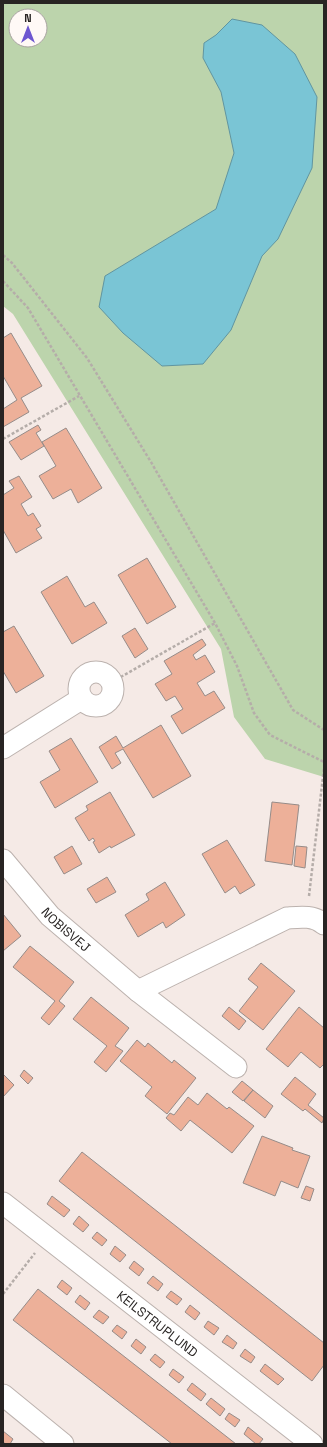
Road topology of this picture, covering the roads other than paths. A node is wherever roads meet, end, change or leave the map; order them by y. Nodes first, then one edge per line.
1 (112, 682) road end
2 (3, 748) edge
3 (3, 860) edge
4 (315, 920) edge
5 (138, 991) junction
6 (236, 1068) dead end
7 (3, 1203) edge
8 (3, 1396) edge
9 (63, 1444) edge
10 (312, 1444) edge

1 - 2 street
3 - 5 street, NOBISVEJ
4 - 5 street
5 - 6 street, NOBISVEJ
7 - 10 street, KEILSTRUPLUND
8 - 9 street

